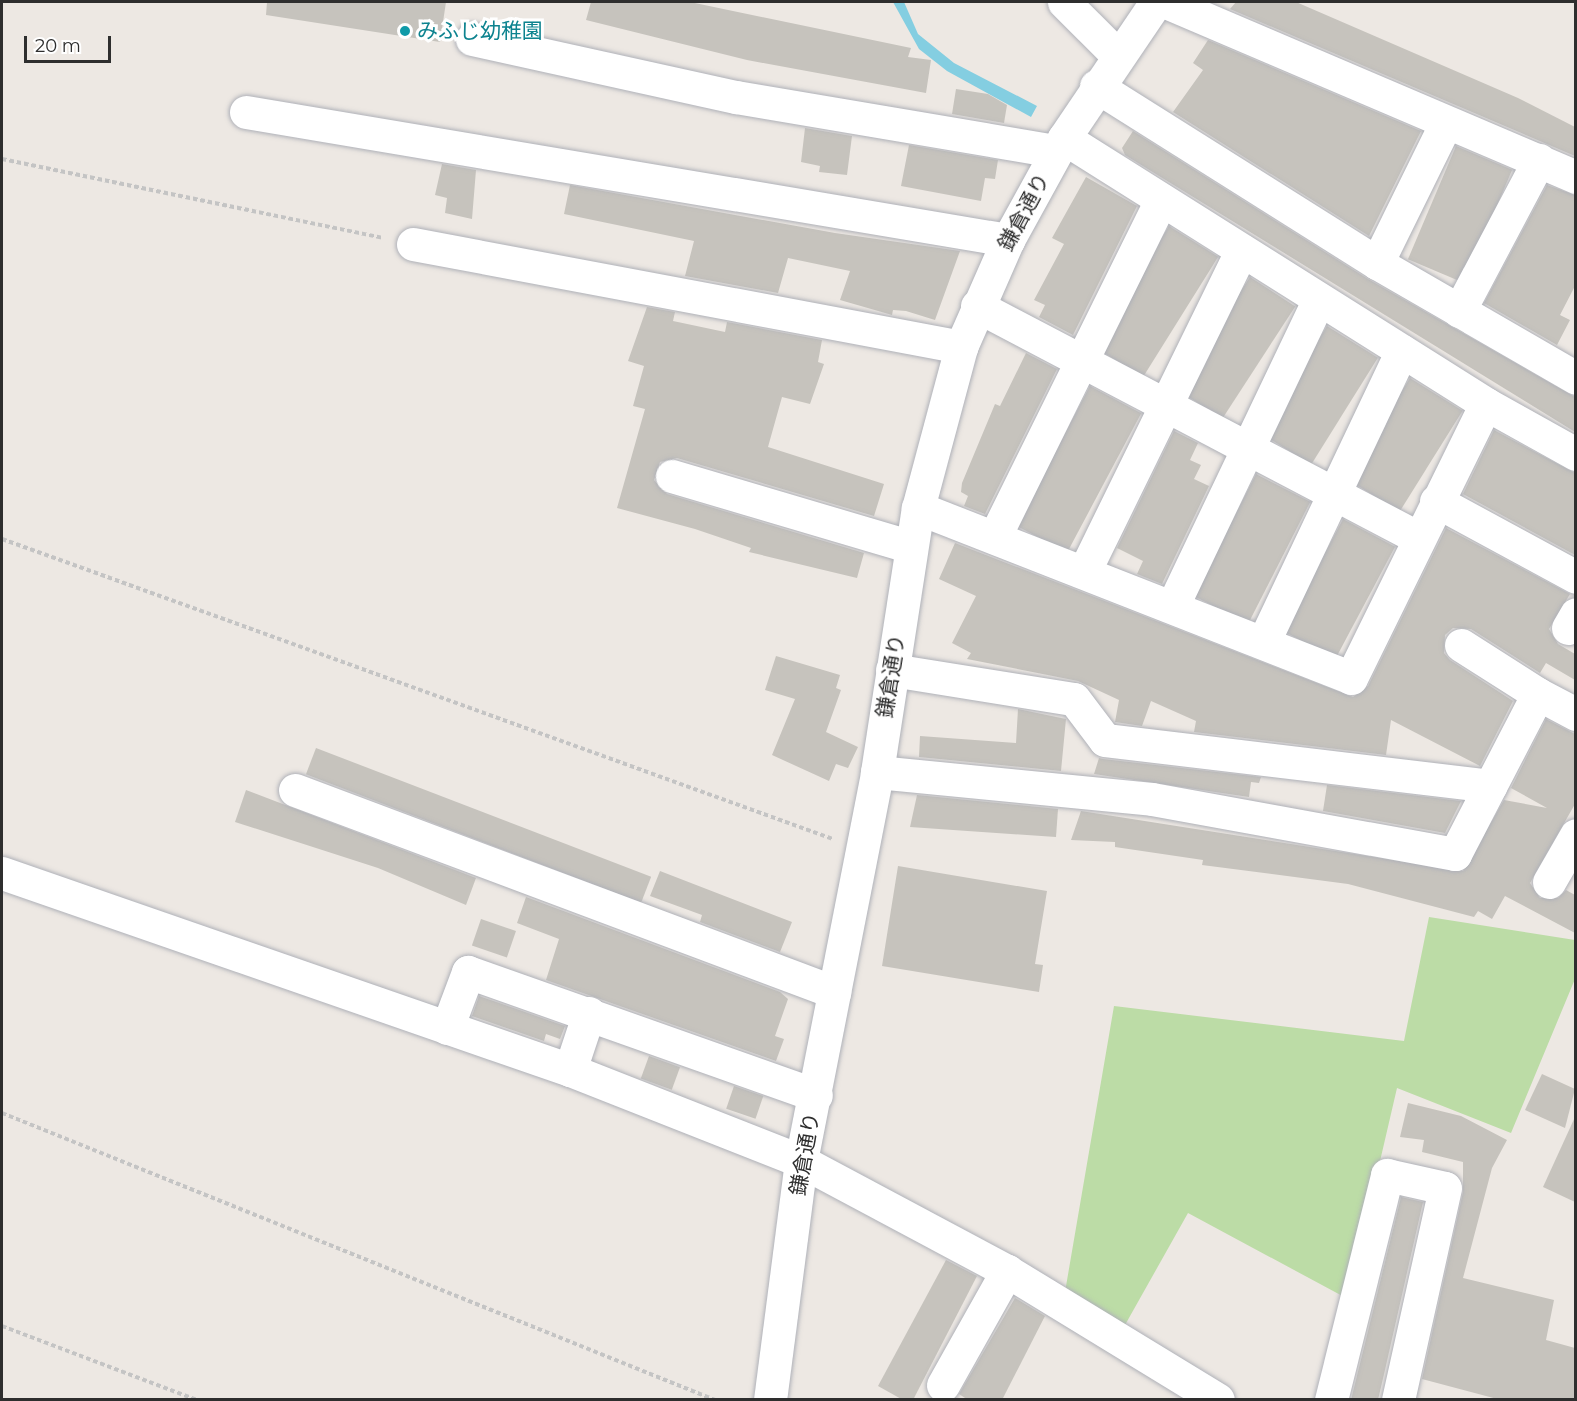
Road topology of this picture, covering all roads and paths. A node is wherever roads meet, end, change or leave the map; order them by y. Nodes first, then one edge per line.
1 (1064, 2) edge
2 (1156, 2) edge
3 (1166, 2) edge
4 (472, 39) dead end
5 (1117, 55) junction
6 (1096, 86) junction
7 (246, 112) dead end
8 (1446, 123) junction
9 (1060, 144) junction
10 (2, 159) edge
11 (1539, 160) junction
12 (1575, 177) edge
13 (1161, 200) junction
14 (1008, 240) junction
15 (413, 244) joint
16 (1242, 250) junction
17 (1377, 263) junction
18 (1320, 299) junction
19 (977, 306) junction
20 (1459, 311) junction
21 (960, 347) junction
22 (1402, 351) junction
23 (1081, 360) junction
24 (1571, 365) edge
25 (1167, 404) junction
26 (1486, 404) junction
27 (1250, 448) junction
28 (1575, 454) edge
29 (672, 476) dead end
30 (1334, 492) junction
31 (1436, 501) junction
32 (918, 508) junction
33 (995, 536) junction
34 (1417, 537) junction
35 (2, 539) edge
36 (911, 547) junction
37 (1085, 570) junction
38 (1575, 578) edge
39 (1173, 605) junction
40 (1264, 642) junction
41 (1461, 645) dead end
42 (892, 670) junction
43 (1538, 694) junction
44 (1575, 714) edge
45 (877, 772) junction
46 (1490, 786) junction
47 (295, 790) dead end
48 (1575, 835) edge
49 (862, 849) junction
50 (2, 873) edge
51 (1549, 882) dead end
52 (834, 992) junction
53 (589, 1013) junction
54 (447, 1029) junction
55 (570, 1070) junction
56 (816, 1095) junction
57 (2, 1113) edge
58 (801, 1161) junction
59 (1007, 1271) junction
60 (2, 1326) edge
61 (943, 1385) dead end
62 (197, 1400) edge
63 (715, 1400) edge
64 (770, 1400) edge
65 (1218, 1400) edge
66 (1330, 1400) edge
67 (1398, 1400) edge

1 - 5 street
2 - 5 street, 鎌倉通り
3 - 8 street
4 - 9 street
5 - 6 street, 鎌倉通り
6 - 9 street, 鎌倉通り
6 - 17 street
7 - 14 street
8 - 11 street
8 - 17 street
9 - 13 street
9 - 14 street, 鎌倉通り
10 - 15 path
11 - 12 street
11 - 20 street
13 - 16 street
13 - 23 street
14 - 19 street, 鎌倉通り
15 - 21 street
16 - 18 street
16 - 25 street
17 - 20 street
18 - 22 street
18 - 27 street
19 - 21 street, 鎌倉通り
19 - 23 street
20 - 24 street
21 - 32 street, 鎌倉通り
22 - 26 street
22 - 30 street
23 - 25 street
23 - 33 street
25 - 27 street
25 - 37 street
26 - 28 street
26 - 31 street
27 - 30 street
27 - 39 street
29 - 36 street
30 - 34 street
30 - 40 street
31 - 34 street
31 - 38 street
32 - 33 street
32 - 36 street, 鎌倉通り
33 - 37 street
34 - 40 street
35 - 49 path
36 - 42 street, 鎌倉通り
37 - 39 street
39 - 40 street
41 - 43 street
42 - 45 street, 鎌倉通り
42 - 46 street
43 - 44 street
43 - 46 street
45 - 46 street
45 - 49 street, 鎌倉通り
47 - 52 street
48 - 51 street
49 - 52 street, 鎌倉通り
50 - 54 street
52 - 56 street, 鎌倉通り
53 - 54 street
53 - 55 street
53 - 56 street
54 - 55 street
55 - 58 street
56 - 58 street, 鎌倉通り
57 - 63 path
58 - 59 street
58 - 64 street, 鎌倉通り
59 - 61 street
59 - 65 street
60 - 62 path
66 - 67 street

